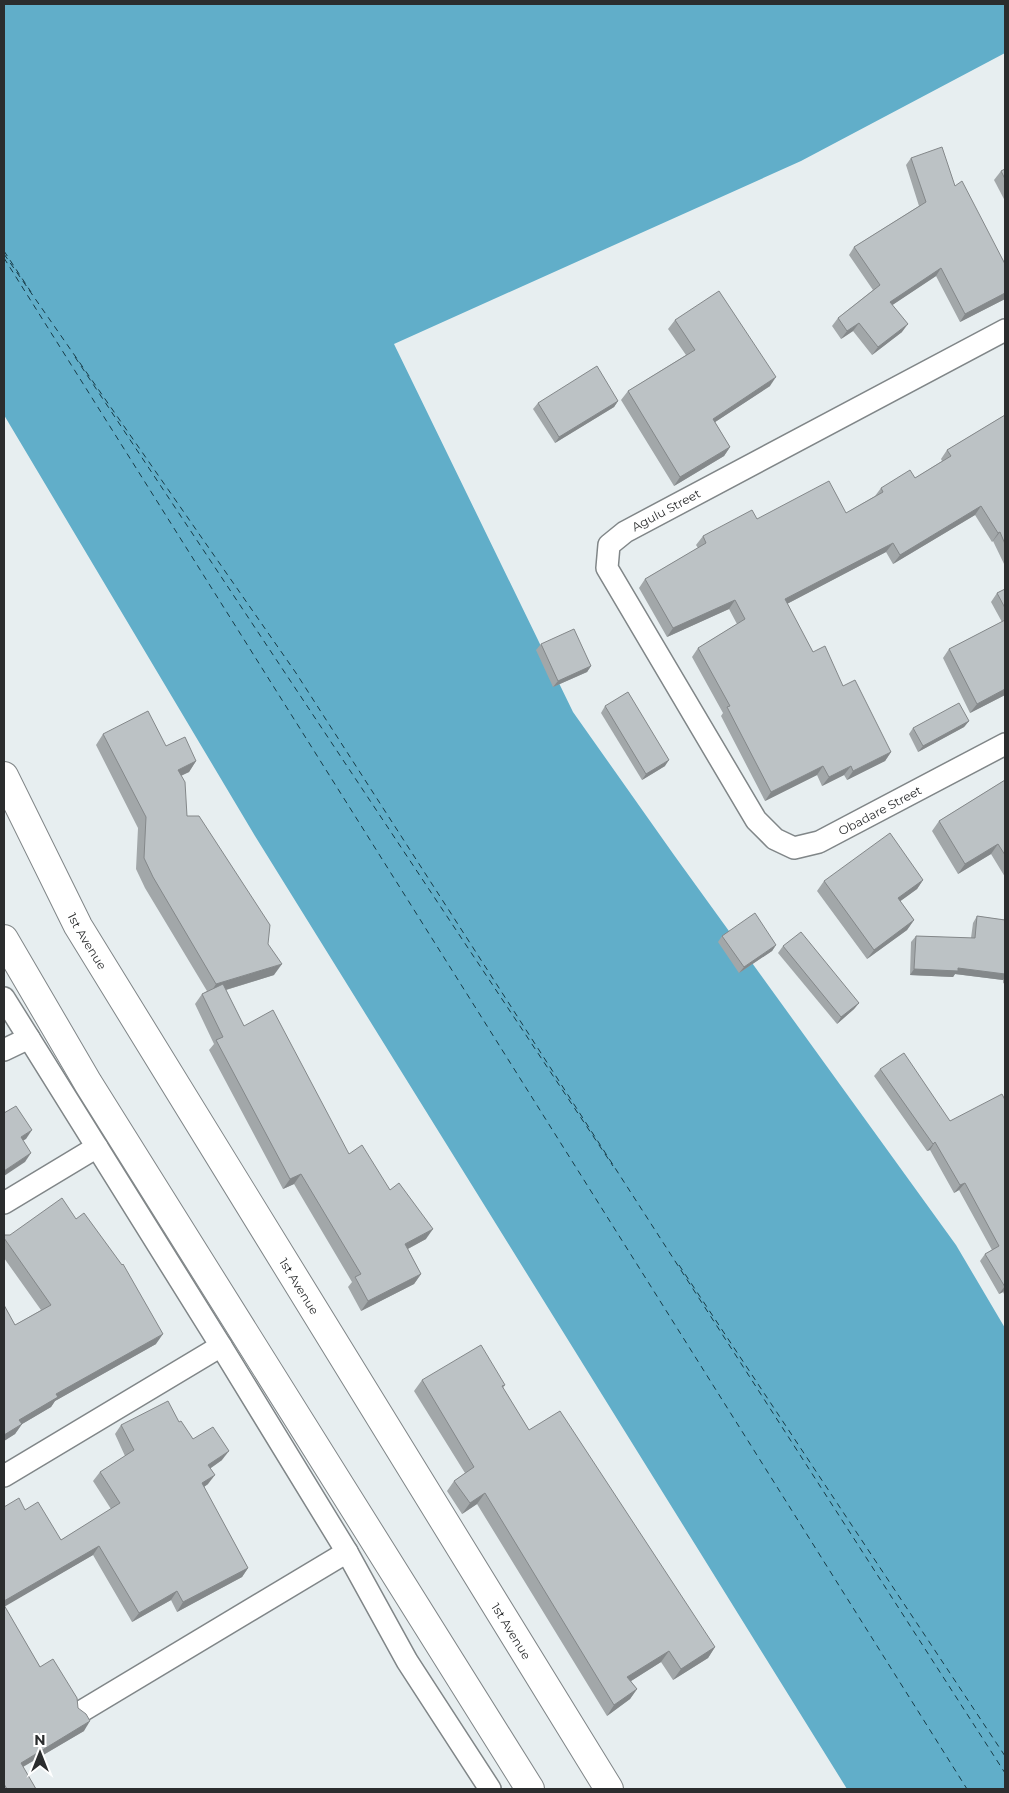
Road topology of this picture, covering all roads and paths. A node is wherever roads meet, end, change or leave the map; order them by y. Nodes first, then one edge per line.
1 (1005, 330) edge
2 (1005, 744) edge
3 (4, 776) edge
4 (756, 820) joint
5 (4, 939) edge
6 (4, 998) edge
7 (29, 1038) junction
8 (4, 1050) edge
9 (97, 1147) junction
10 (4, 1203) edge
11 (221, 1346) junction
12 (4, 1476) edge
13 (348, 1552) junction
14 (82, 1710) edge
15 (490, 1789) edge
16 (530, 1789) edge
17 (609, 1789) edge

1 - 4 street, Agulu Street
2 - 4 street, Obadare Street
3 - 17 main road, 1st Avenue
5 - 16 main road
6 - 7 street
7 - 8 street
7 - 9 street
9 - 10 street
9 - 11 street
11 - 12 street
11 - 13 street
13 - 14 street
13 - 15 street

